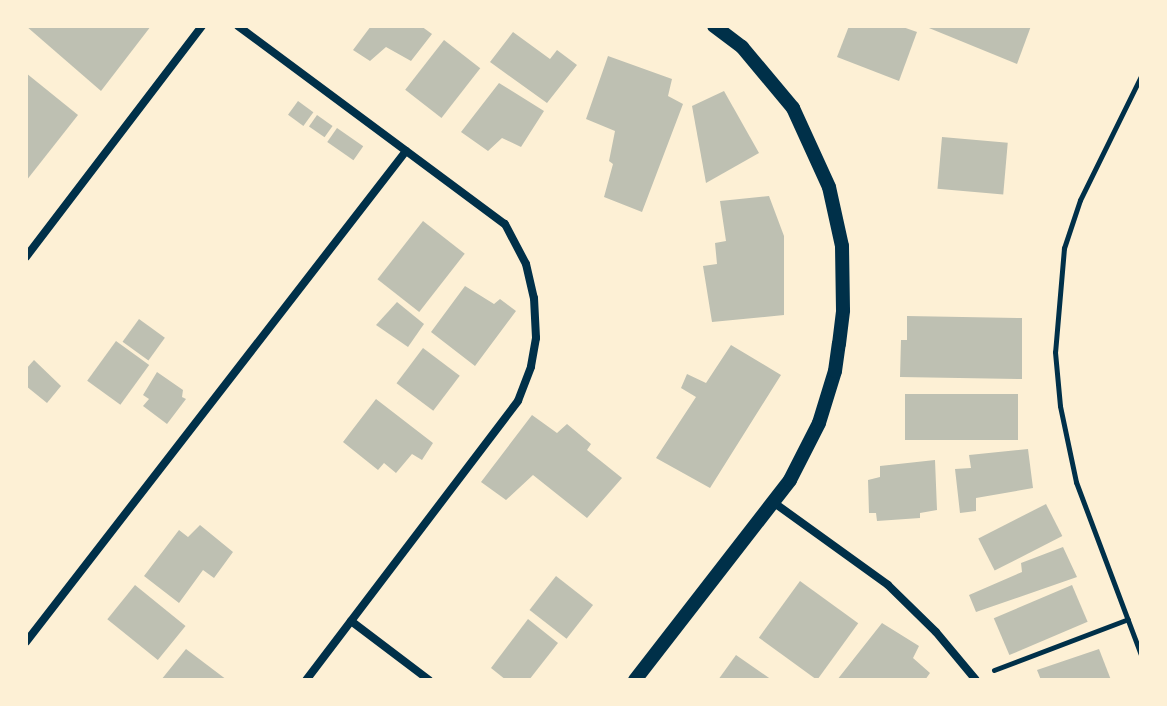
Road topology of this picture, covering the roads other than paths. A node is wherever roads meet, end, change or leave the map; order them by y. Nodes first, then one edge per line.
1 (202, 26) edge
2 (238, 26) edge
3 (714, 26) edge
4 (406, 151) junction
5 (26, 257) edge
6 (773, 502) junction
7 (351, 621) junction
8 (26, 642) edge
9 (306, 680) edge
10 (429, 680) edge
11 (635, 680) edge
12 (976, 680) edge

1 - 5 street
2 - 4 street
3 - 6 street
4 - 7 street
4 - 8 street
6 - 11 street
6 - 12 street
7 - 9 street
7 - 10 street

